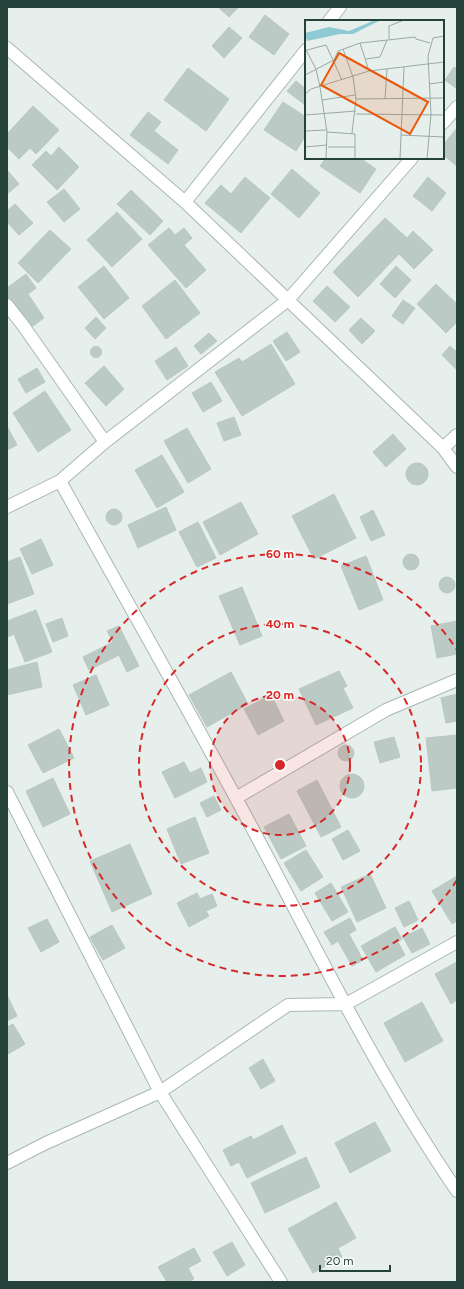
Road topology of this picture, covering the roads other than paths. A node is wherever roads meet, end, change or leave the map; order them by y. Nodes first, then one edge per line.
1 (340, 7) edge
2 (330, 20) edge
3 (7, 48) edge
4 (305, 51) edge
5 (457, 107) edge
6 (444, 122) edge
7 (411, 159) edge
8 (185, 202) junction
9 (288, 300) junction
10 (7, 305) edge
11 (457, 435) edge
12 (104, 442) junction
13 (443, 448) junction
14 (457, 467) edge
15 (60, 481) junction
16 (7, 507) edge
17 (457, 680) edge
18 (7, 792) edge
19 (236, 798) junction
20 (457, 942) edge
21 (346, 1004) junction
22 (160, 1092) junction
23 (7, 1163) edge
24 (457, 1191) edge
25 (281, 1282) edge

1 - 2 street
3 - 8 street
4 - 8 street
5 - 6 street
7 - 9 street
8 - 9 street
9 - 12 street
9 - 13 street
10 - 12 street
11 - 13 street
12 - 15 street
13 - 14 street
15 - 16 street
15 - 19 street
17 - 19 street
18 - 22 street
19 - 21 street
20 - 21 street
21 - 22 street
21 - 24 street
22 - 23 street
22 - 25 street

